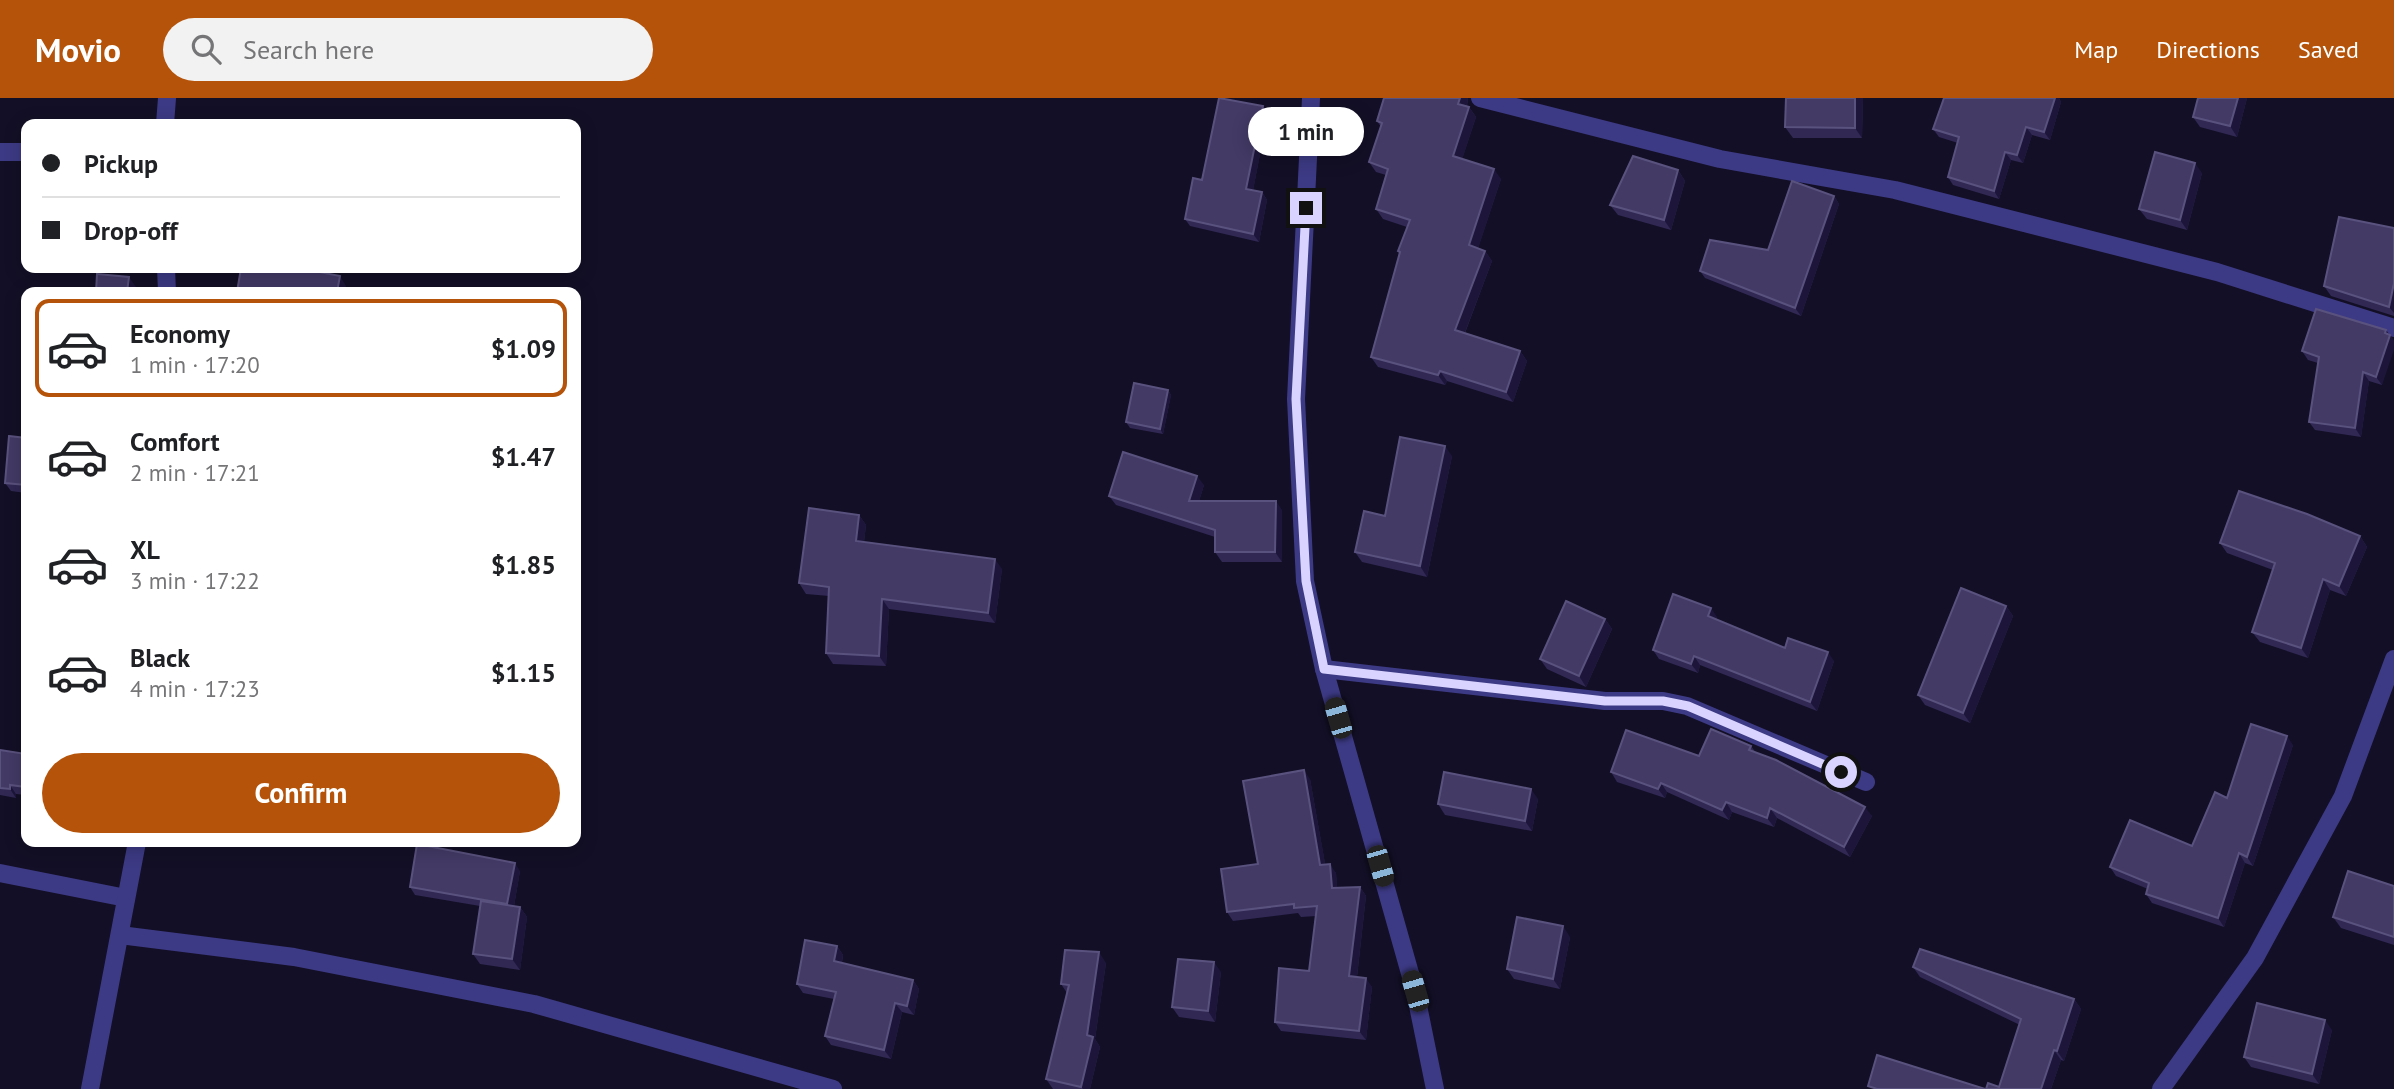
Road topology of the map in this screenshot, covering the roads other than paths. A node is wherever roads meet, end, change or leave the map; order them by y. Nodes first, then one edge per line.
1 (167, 98) edge
2 (1311, 98) edge
3 (1480, 98) edge
4 (165, 119) edge
5 (0, 152) edge
6 (21, 152) edge
7 (2394, 328) edge
8 (2394, 659) edge
9 (1324, 669) junction
10 (1866, 782) dead end
11 (136, 847) edge
12 (0, 873) edge
13 (126, 898) junction
14 (120, 935) junction
15 (89, 1089) edge
16 (833, 1089) edge
17 (1435, 1089) edge
18 (2161, 1089) edge

1 - 4 street
2 - 9 street
3 - 7 street
5 - 6 street
8 - 18 street
9 - 10 street
9 - 17 street
11 - 13 street
12 - 13 street
13 - 14 street
14 - 15 street
14 - 16 street

